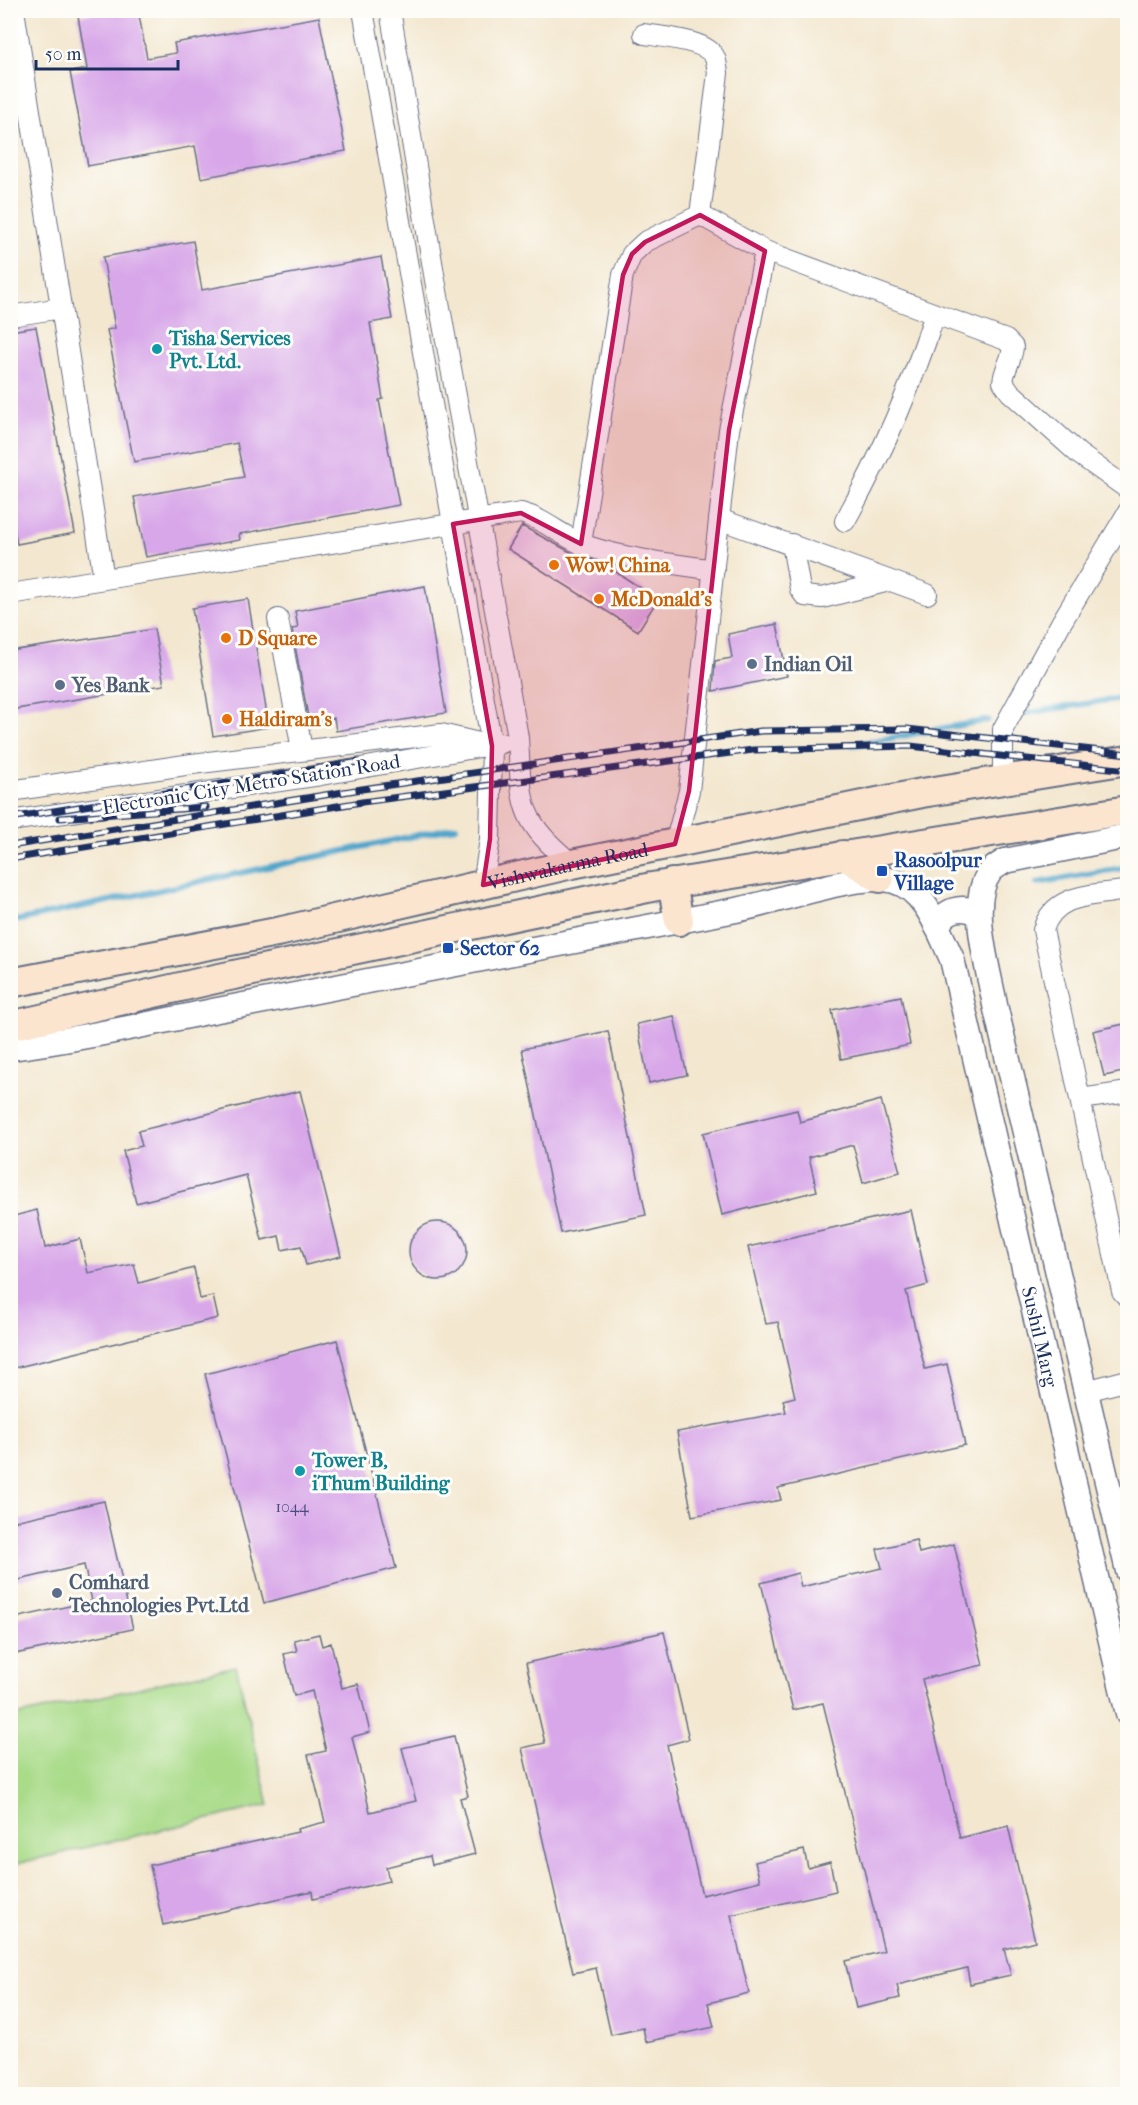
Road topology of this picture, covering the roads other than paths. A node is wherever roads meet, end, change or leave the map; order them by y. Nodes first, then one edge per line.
1 (14, 10) edge
2 (363, 10) edge
3 (390, 10) edge
4 (644, 34) dead end
5 (700, 215) junction
6 (765, 251) junction
7 (61, 308) junction
8 (935, 314) junction
9 (10, 315) edge
10 (1128, 489) edge
11 (1128, 512) edge
12 (719, 519) junction
13 (478, 520) junction
14 (844, 521) dead end
15 (453, 524) junction
16 (581, 543) junction
17 (792, 544) junction
18 (714, 570) junction
19 (104, 579) junction
20 (889, 581) junction
21 (10, 594) edge
22 (927, 594) dead end
23 (278, 619) dead end
24 (518, 737) junction
25 (492, 746) junction
26 (302, 750) junction
27 (1128, 760) edge
28 (1003, 780) junction
29 (10, 791) edge
30 (1128, 810) edge
31 (10, 820) edge
32 (1128, 836) edge
33 (675, 844) junction
34 (843, 855) junction
35 (572, 864) junction
36 (880, 878) junction
37 (672, 883) junction
38 (483, 885) junction
39 (1128, 890) edge
40 (978, 913) junction
41 (679, 921) junction
42 (937, 927) junction
43 (282, 931) junction
44 (208, 946) junction
45 (288, 964) junction
46 (215, 979) junction
47 (10, 983) edge
48 (10, 1026) edge
49 (10, 1048) edge
50 (1128, 1092) edge
51 (1080, 1099) junction
52 (1128, 1298) edge
53 (1128, 1380) edge
54 (1086, 1391) junction
55 (1119, 1497) edge
56 (1123, 1532) edge
57 (1128, 1571) edge
58 (1128, 1714) edge

1 - 7 street
2 - 15 street
3 - 13 street
4 - 5 street
5 - 6 street
5 - 16 street
6 - 8 street
6 - 12 street
7 - 9 street
7 - 19 street
8 - 10 street
8 - 14 street
11 - 28 street
12 - 17 street
12 - 18 street
13 - 15 street
13 - 16 street
13 - 24 street
15 - 19 street
15 - 25 street
16 - 18 street
17 - 20 street
17 - 20 street
18 - 33 street
19 - 21 street
20 - 22 street
23 - 26 street
24 - 25 street, Electronic City Metro Station Road
24 - 35 street
25 - 26 street
25 - 31 street, Electronic City Metro Station Road
25 - 38 street
26 - 29 street
27 - 28 main road, Vishwakarma Road
28 - 33 main road, Vishwakarma Road
30 - 34 main road, Vishwakarma Road
32 - 40 street
33 - 35 main road, Vishwakarma Road
34 - 36 main road
34 - 37 main road, Vishwakarma Road
35 - 38 main road, Vishwakarma Road
36 - 41 street
36 - 42 street, Sushil Marg
37 - 41 main road
37 - 45 main road, Vishwakarma Road
38 - 43 main road, Vishwakarma Road
39 - 51 street
40 - 42 street
40 - 54 street, Sushil Marg
41 - 49 street
42 - 58 street, Sushil Marg
43 - 44 main road, Vishwakarma Road
43 - 45 main road
44 - 46 main road
44 - 47 main road, Vishwakarma Road
45 - 46 main road, Vishwakarma Road
46 - 48 main road, Vishwakarma Road
50 - 51 street
51 - 52 street
53 - 54 street
54 - 55 street, Sushil Marg
55 - 56 street, Sushil Marg
56 - 57 street, Sushil Marg

